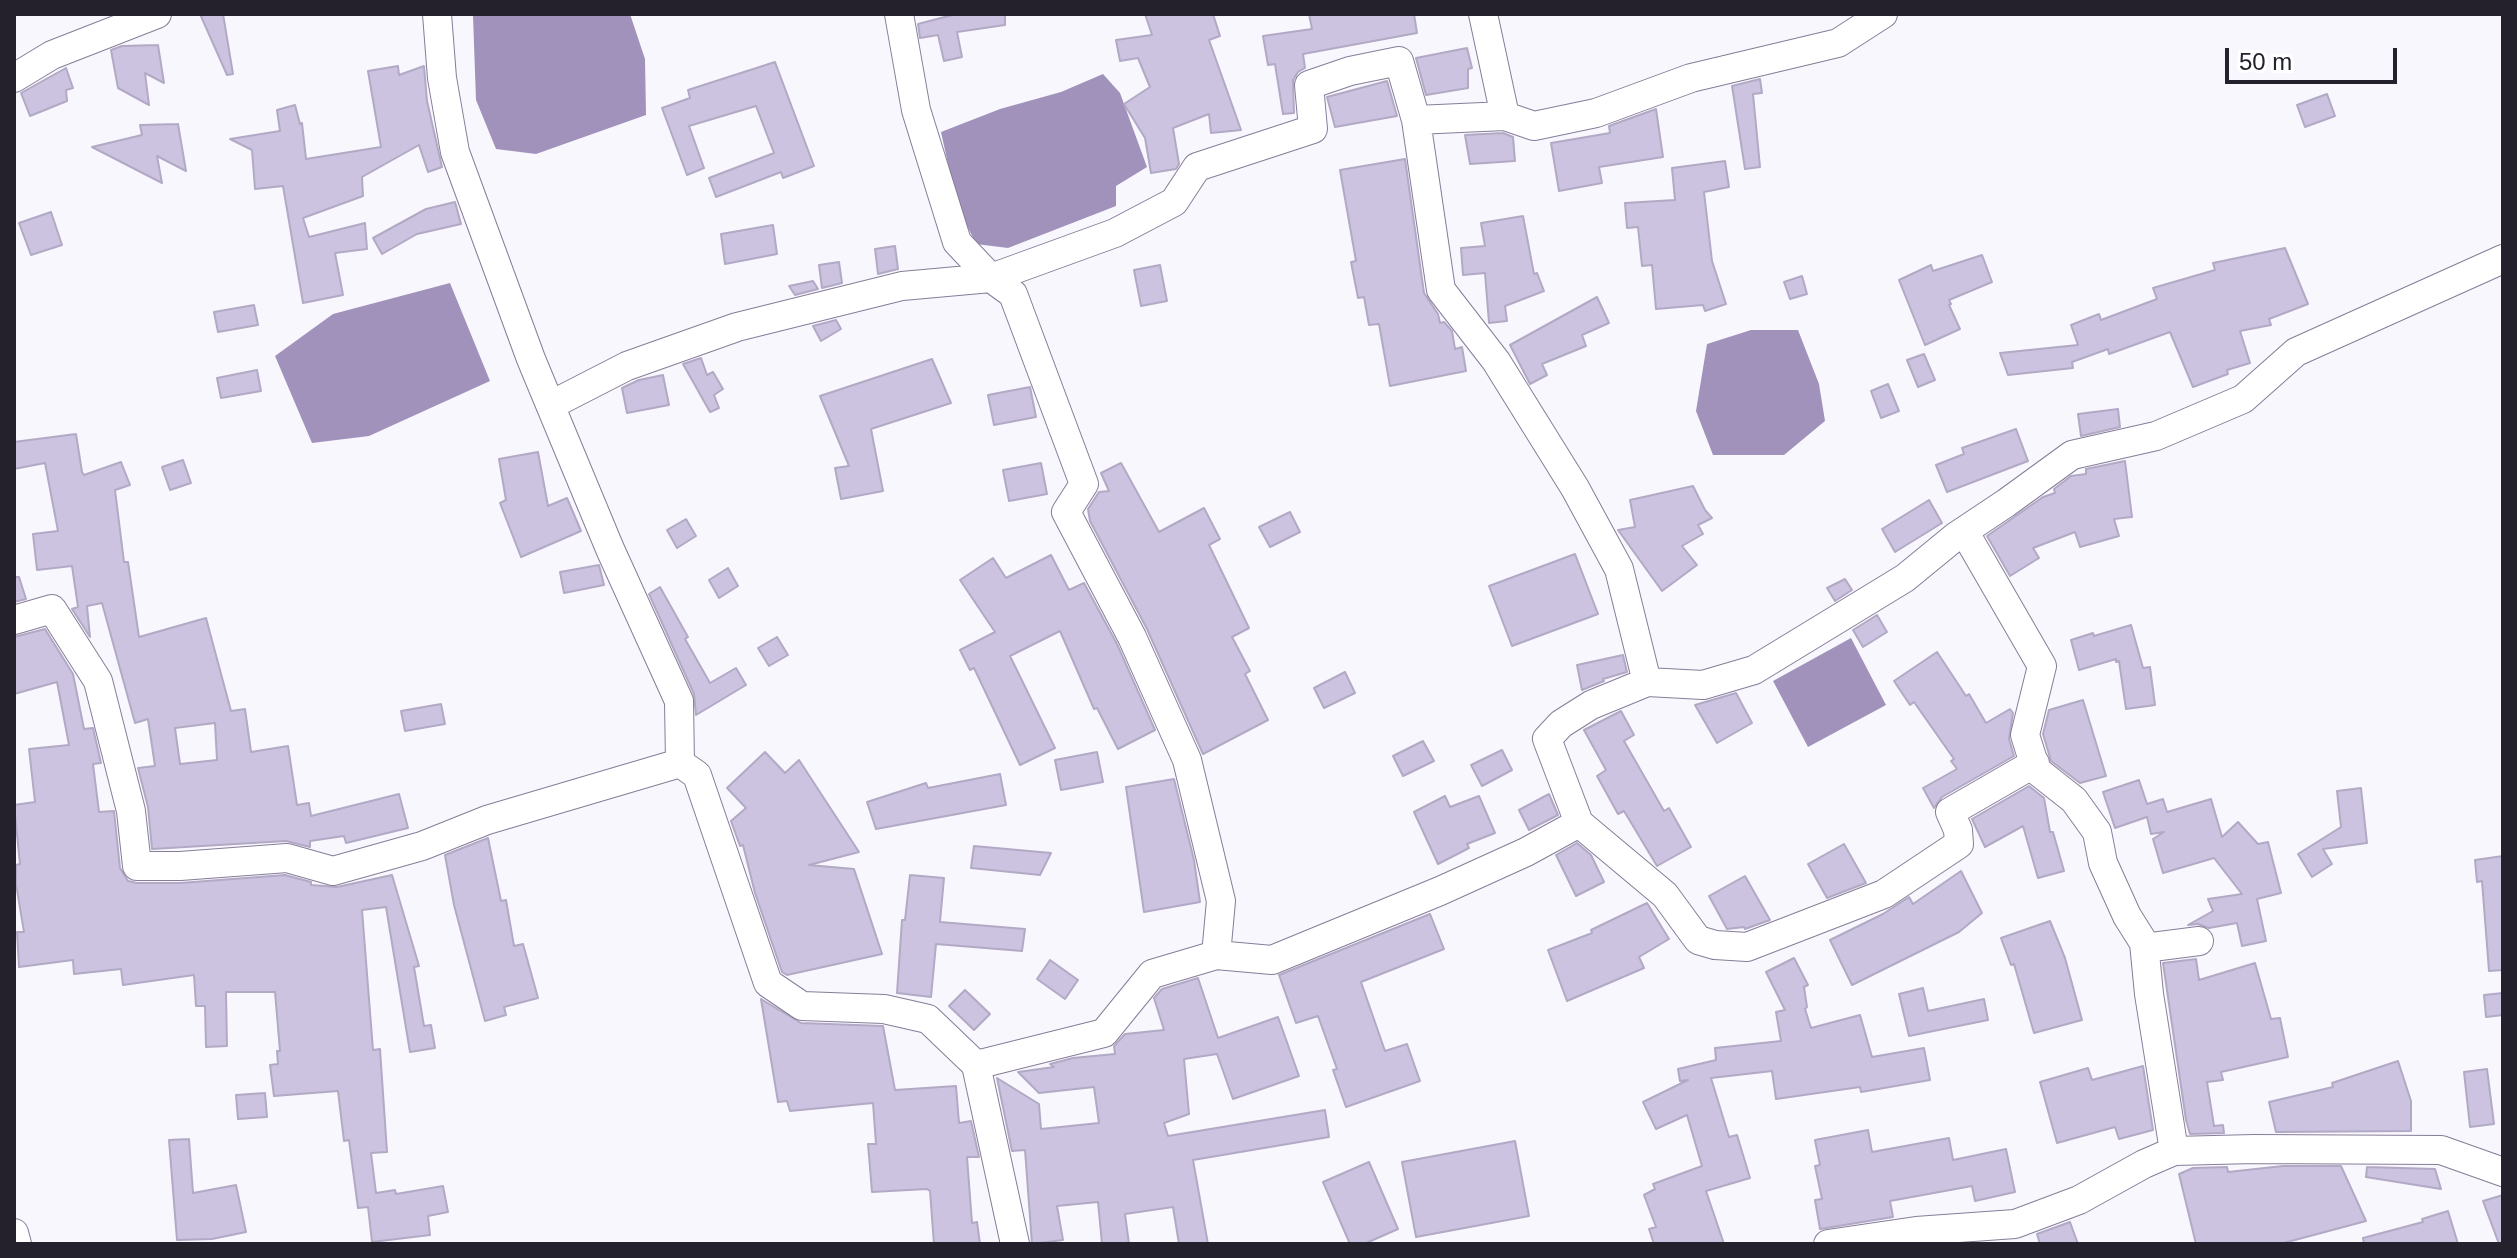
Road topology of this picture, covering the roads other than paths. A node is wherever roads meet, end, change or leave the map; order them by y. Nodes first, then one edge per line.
1 (157, 14) edge
2 (437, 14) edge
3 (899, 14) edge
4 (1483, 14) edge
5 (1883, 14) edge
6 (14, 78) edge
7 (1505, 116) junction
8 (1416, 120) junction
9 (2503, 259) edge
10 (991, 278) junction
11 (551, 405) junction
12 (1964, 531) junction
13 (14, 620) edge
14 (1647, 682) junction
15 (680, 763) junction
16 (2035, 763) junction
17 (1579, 823) junction
18 (2199, 941) dead end
19 (2144, 943) junction
20 (1216, 955) junction
21 (976, 1065) junction
22 (2174, 1151) junction
23 (2503, 1172) edge
24 (14, 1233) edge
25 (2017, 1234) edge
26 (17, 1244) edge
27 (1015, 1244) edge
28 (1828, 1244) edge

1 - 6 street
2 - 11 street
3 - 10 street
4 - 7 street
5 - 7 street
7 - 8 street
8 - 10 street
8 - 14 street
9 - 12 street
10 - 11 street
10 - 20 street
11 - 15 street
12 - 14 street
12 - 16 street
13 - 15 street
14 - 17 street
15 - 21 street
16 - 17 street
16 - 19 street
17 - 20 street
18 - 19 street
19 - 22 street
20 - 21 street
21 - 27 street
22 - 23 street
22 - 25 street
24 - 26 street
25 - 28 street

